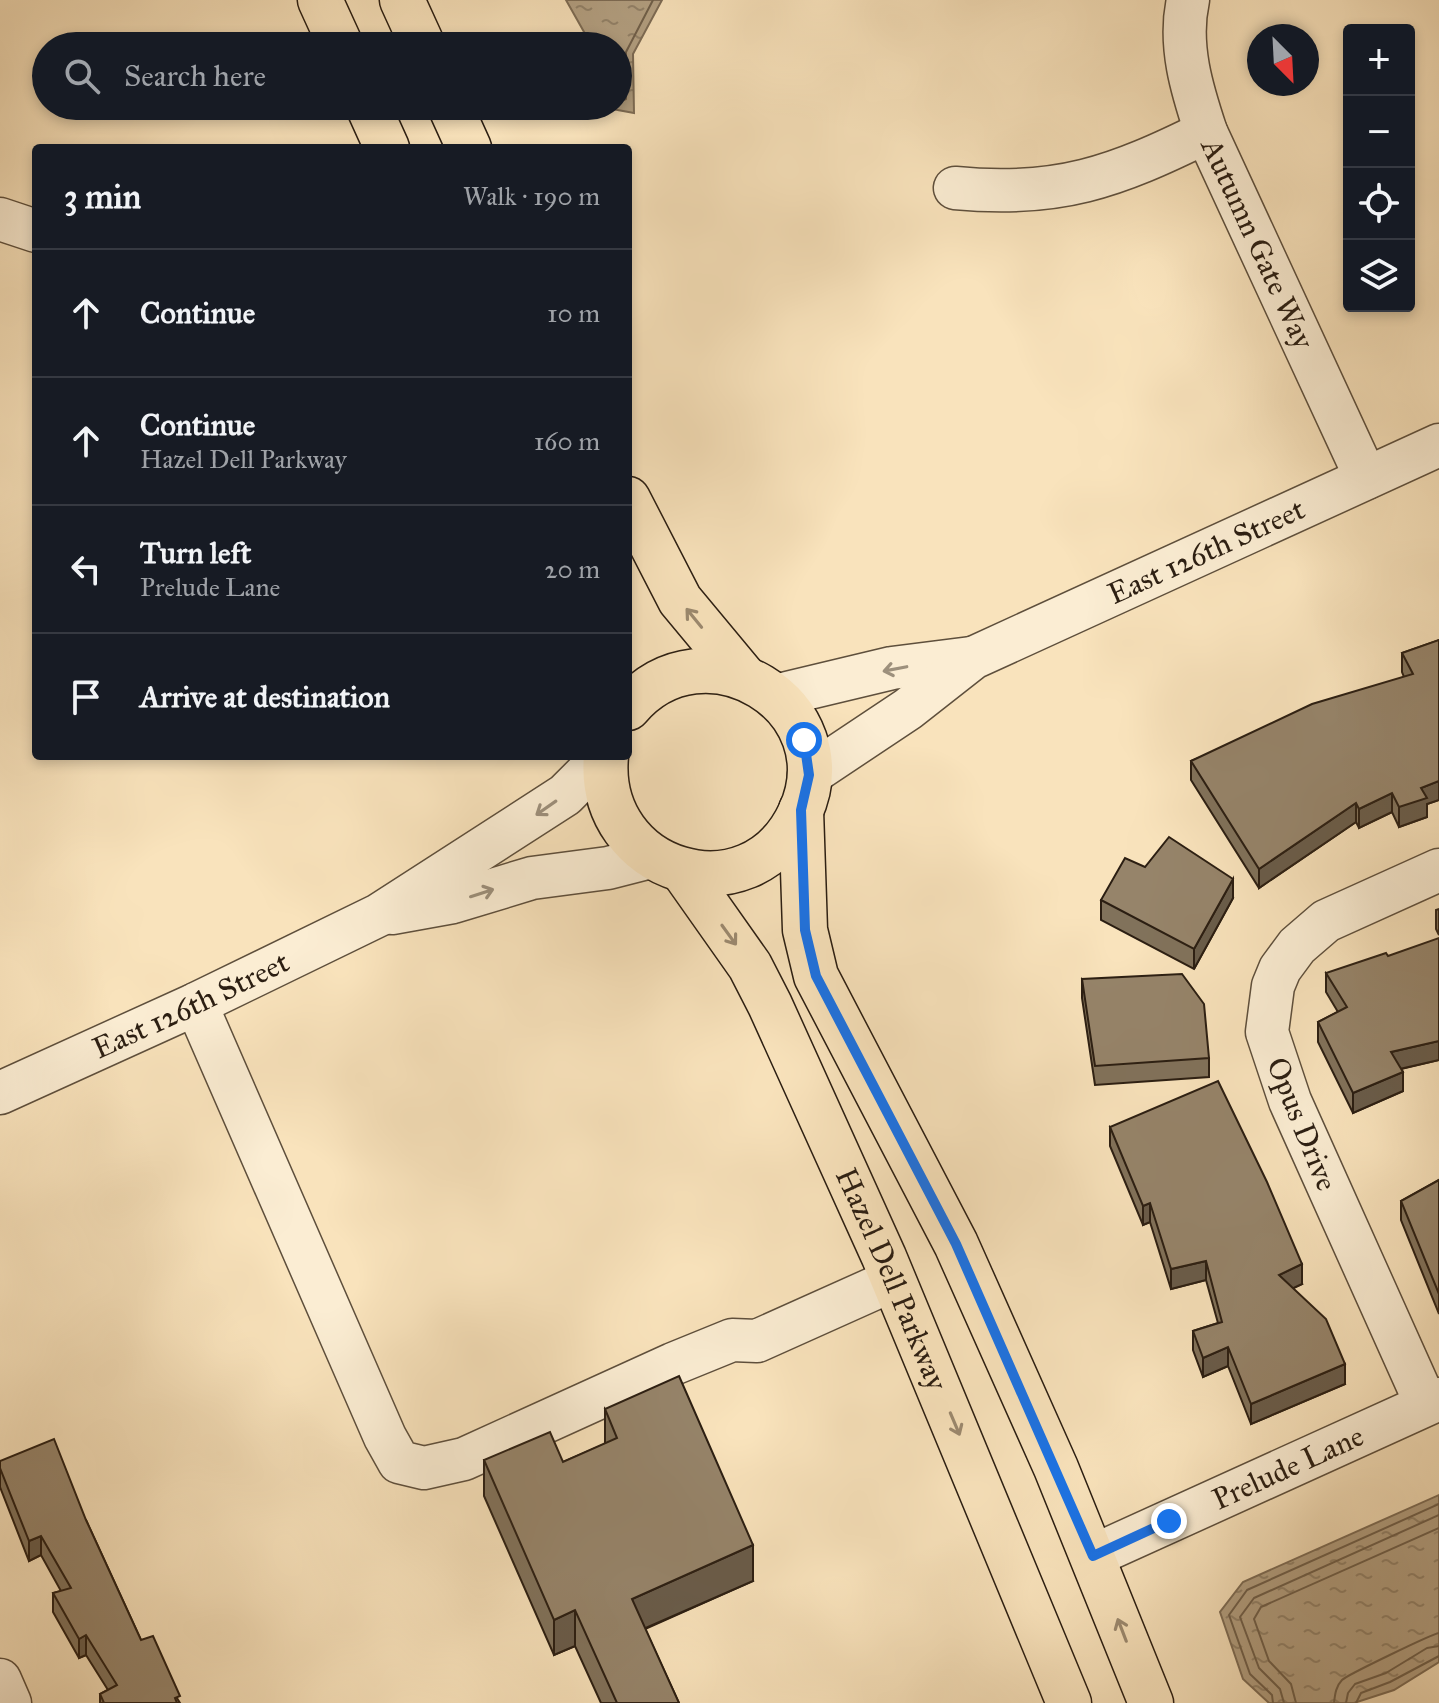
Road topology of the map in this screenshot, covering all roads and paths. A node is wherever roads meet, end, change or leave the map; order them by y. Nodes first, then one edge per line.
1 (320, 0) edge
2 (402, 0) edge
3 (1188, 0) edge
4 (335, 32) edge
5 (417, 32) edge
6 (374, 120) edge
7 (456, 120) edge
8 (1206, 132) junction
9 (385, 144) edge
10 (467, 144) edge
11 (955, 188) dead end
12 (0, 219) edge
13 (32, 230) edge
14 (1439, 445) edge
15 (1366, 478) junction
16 (632, 507) edge
17 (973, 658) junction
18 (760, 686) junction
19 (632, 704) edge
20 (601, 760) edge
21 (605, 760) edge
22 (805, 793) junction
23 (667, 864) junction
24 (1439, 870) edge
25 (379, 915) junction
26 (196, 1004) junction
27 (0, 1093) edge
28 (893, 1280) junction
29 (1433, 1401) edge
30 (1093, 1556) junction
31 (0, 1680) edge
32 (10, 1703) edge
33 (1069, 1703) edge
34 (1151, 1703) edge

1 - 4 main road
2 - 5 main road
3 - 8 street, Autumn Gate Way
6 - 9 main road
7 - 10 main road
8 - 11 street
8 - 15 street, Autumn Gate Way
12 - 13 street
14 - 15 street, East 126th Street
15 - 17 street, East 126th Street
18 -> 16 main road
17 -> 18 street, East 126th Street
17 - 22 street, East 126th Street
18 - 19 main road
18 - 22 main road
20 -> 25 street, East 126th Street
21 - 23 main road, Hazel Dell Parkway
22 - 23 main road
22 - 30 main road
25 -> 23 street, East 126th Street
23 -> 28 main road, Hazel Dell Parkway
24 - 29 street, Opus Drive
25 - 26 street, East 126th Street
26 - 27 street, East 126th Street
26 - 28 street
28 -> 33 main road, Hazel Dell Parkway
29 - 30 street, Prelude Lane
34 -> 30 main road
31 - 32 street

